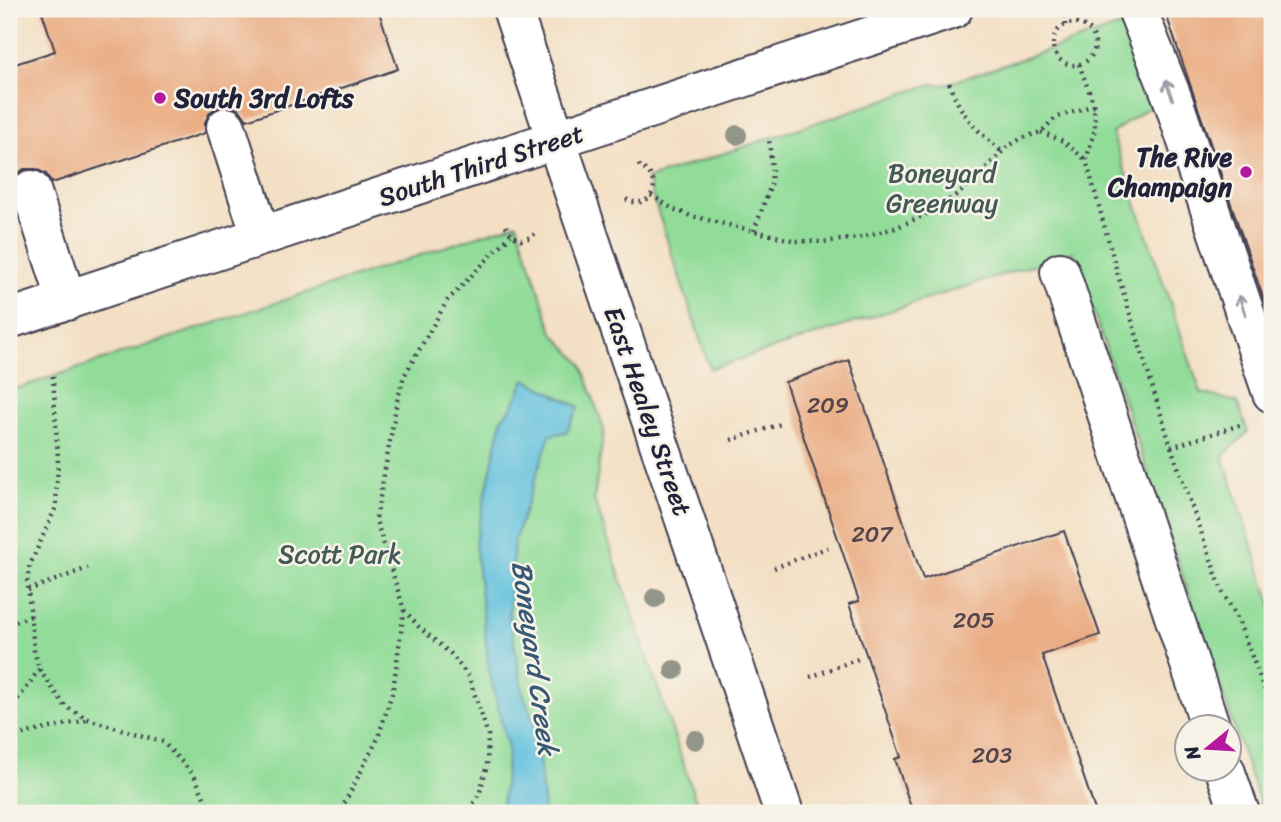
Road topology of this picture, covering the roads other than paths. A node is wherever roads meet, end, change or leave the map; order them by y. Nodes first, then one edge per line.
1 (512, 9) edge
2 (953, 9) edge
3 (1137, 9) edge
4 (226, 127) dead end
5 (557, 141) junction
6 (31, 190) dead end
7 (261, 236) junction
8 (1060, 272) dead end
9 (67, 301) junction
10 (9, 319) edge
11 (1272, 393) edge
12 (1206, 714) edge
13 (1230, 784) edge
14 (784, 813) edge
15 (1240, 813) edge

1 - 5 street, East Healey Street
2 - 5 street, South Third Street
11 -> 3 street
4 - 7 street
5 - 7 street, South Third Street
5 - 14 street, East Healey Street
6 - 9 street
7 - 9 street, South Third Street
8 - 12 street
9 - 10 street, South Third Street
13 - 15 street

